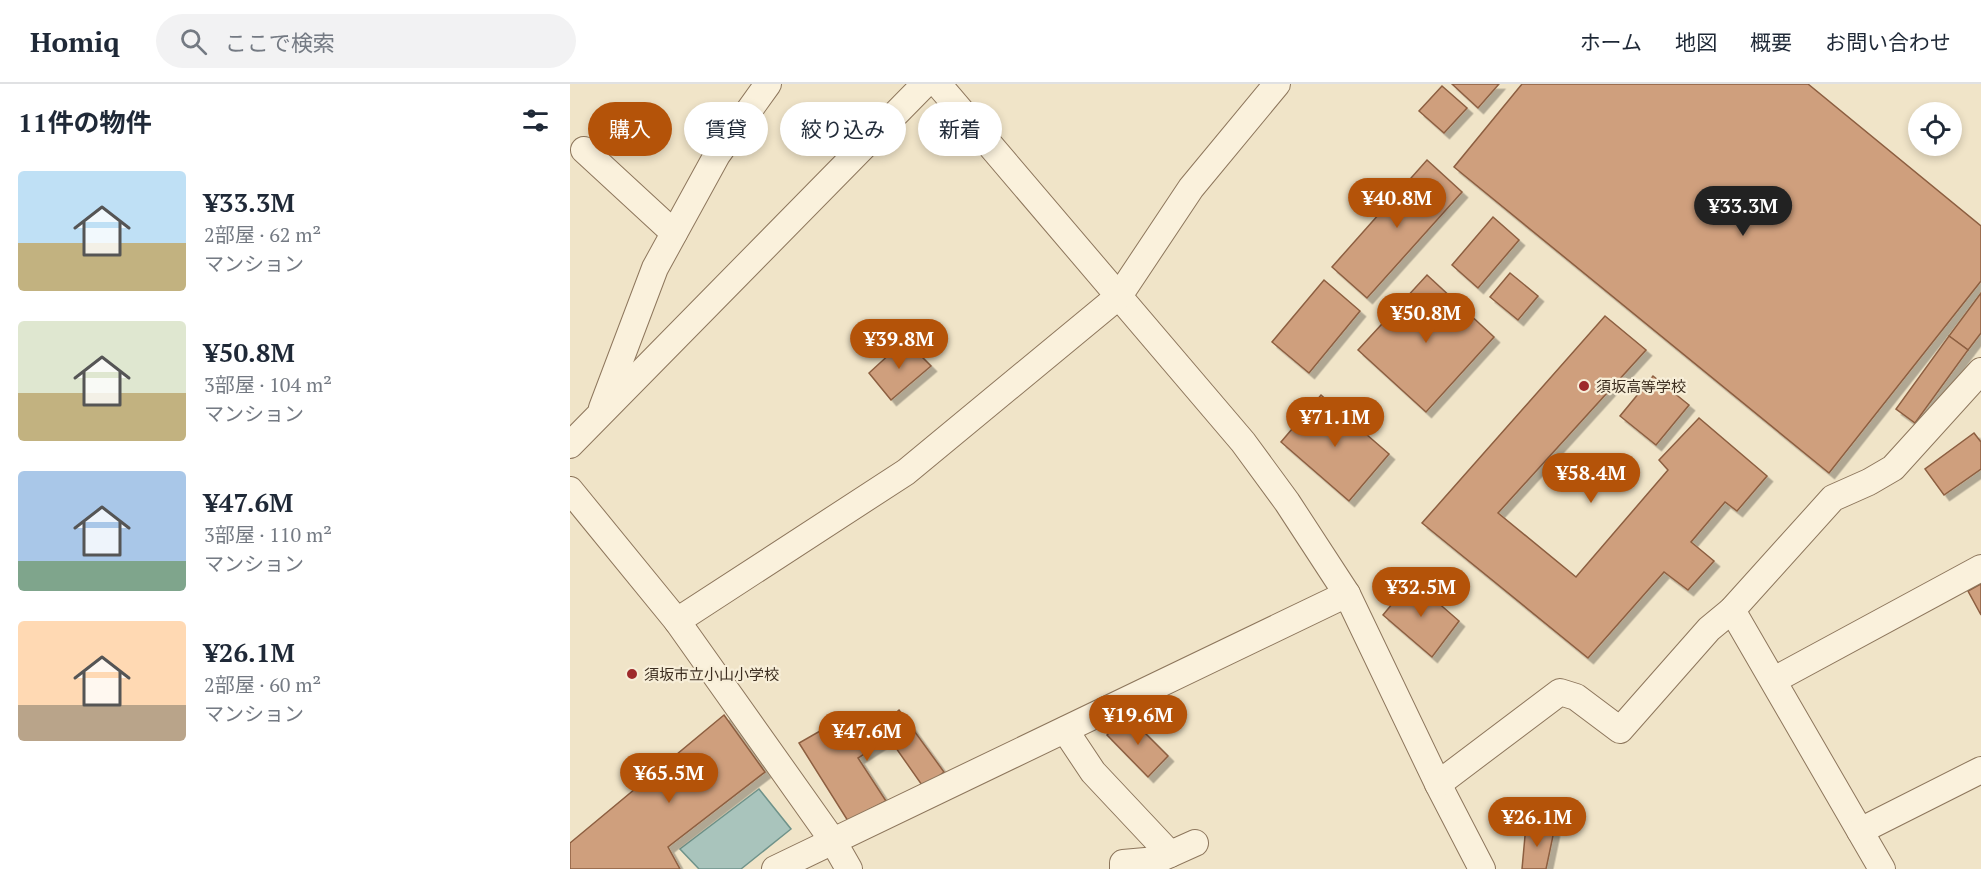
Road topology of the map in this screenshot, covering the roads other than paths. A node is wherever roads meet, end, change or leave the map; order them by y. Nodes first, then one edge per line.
1 (768, 84) edge
2 (925, 84) edge
3 (938, 84) edge
4 (1277, 84) edge
5 (585, 150) dead end
6 (674, 233) junction
7 (1119, 296) junction
8 (1981, 371) edge
9 (598, 416) junction
10 (570, 445) edge
11 (570, 490) edge
12 (1981, 568) edge
13 (1347, 594) junction
14 (1732, 610) junction
15 (677, 621) junction
16 (1774, 680) junction
17 (1065, 730) junction
18 (1981, 770) edge
19 (1438, 784) junction
20 (1860, 831) junction
21 (833, 842) junction
22 (1195, 843) dead end
23 (1170, 854) junction
24 (775, 869) edge
25 (849, 869) edge
26 (1123, 869) edge
27 (1482, 869) edge
28 (1882, 869) edge

1 - 6 street
2 - 9 street
3 - 7 street
4 - 7 street
5 - 6 street
6 - 9 street
7 - 13 street
7 - 15 street
8 - 14 street
9 - 10 street
11 - 15 street
12 - 16 street
13 - 17 street
13 - 19 street
14 - 16 street
14 - 19 street
15 - 21 street
16 - 20 street
17 - 21 street
17 - 23 street
18 - 20 street
19 - 27 street
20 - 28 street
21 - 24 street
21 - 25 street
22 - 23 street
23 - 26 street

